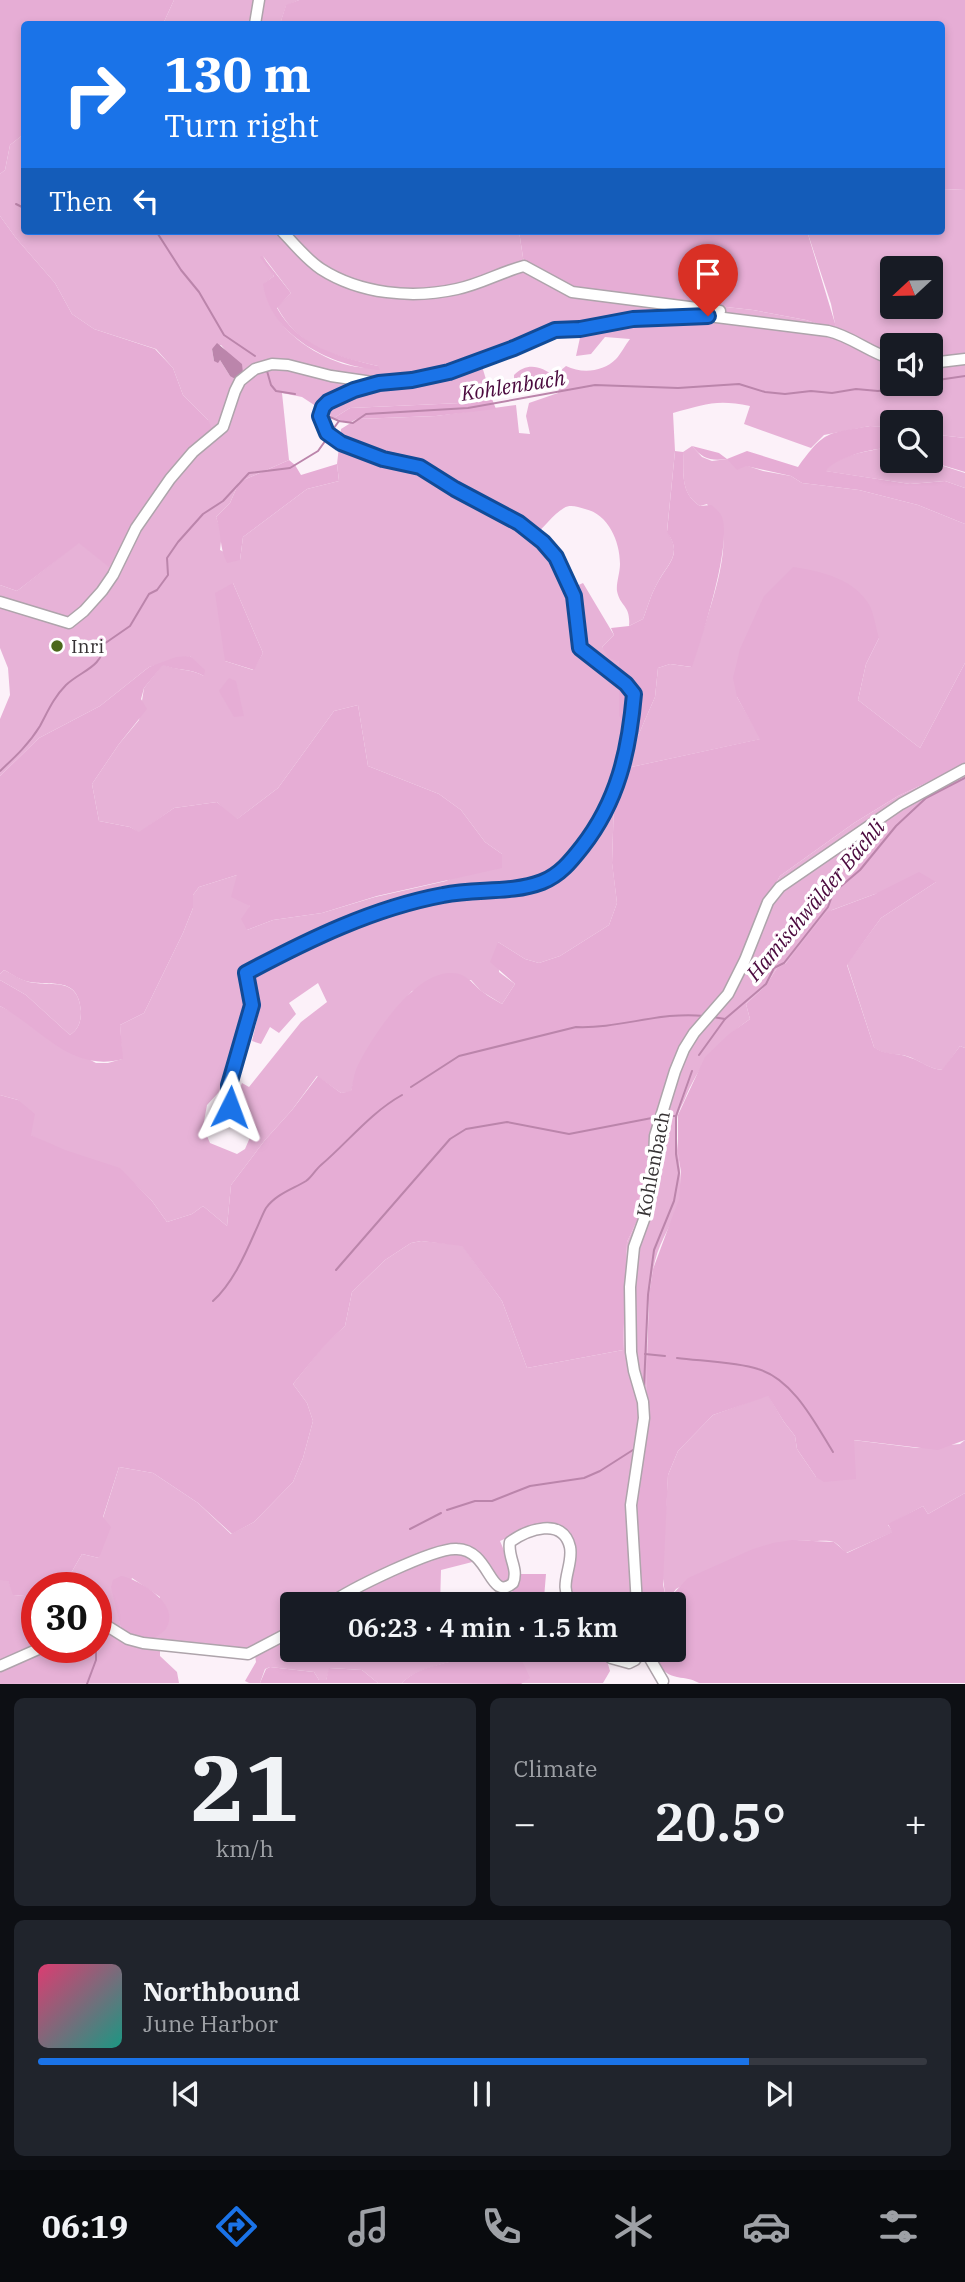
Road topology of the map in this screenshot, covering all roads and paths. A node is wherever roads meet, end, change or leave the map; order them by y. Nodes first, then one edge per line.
1 (258, 0) edge
2 (255, 21) edge
3 (286, 235) edge
4 (737, 318) junction
5 (880, 354) edge
6 (965, 359) edge
7 (943, 362) edge
8 (379, 383) junction
9 (0, 602) edge
10 (965, 769) edge
11 (230, 1107) dead end
12 (349, 1592) edge
13 (566, 1592) edge
14 (636, 1592) edge
15 (112, 1629) edge
16 (280, 1637) edge
17 (21, 1657) edge
18 (651, 1662) edge
19 (0, 1666) edge
20 (663, 1681) dead end

1 - 2 street
3 - 4 street
4 - 5 street
4 - 8 street
6 - 7 street
8 - 9 street
8 - 11 street
10 - 14 street, Kohlenbach
12 - 13 street
15 - 16 street
17 - 19 street
18 - 20 street

